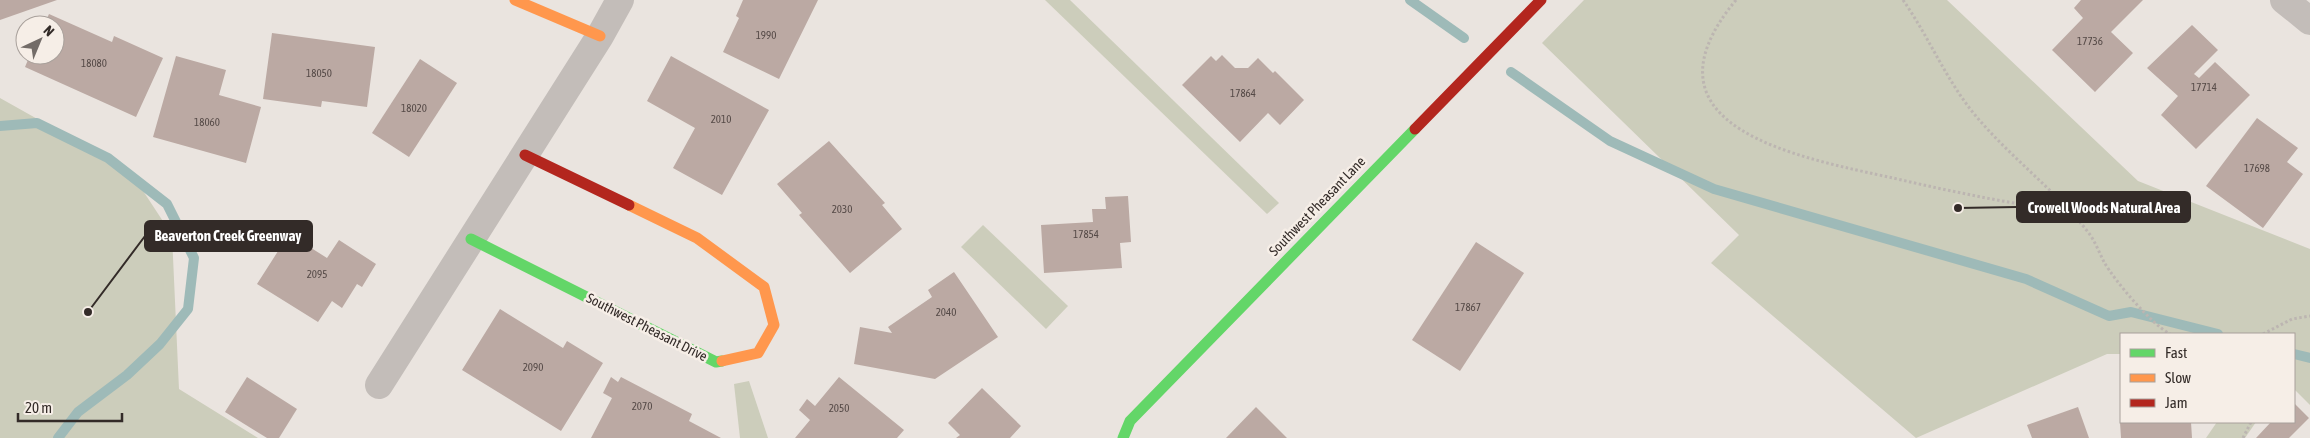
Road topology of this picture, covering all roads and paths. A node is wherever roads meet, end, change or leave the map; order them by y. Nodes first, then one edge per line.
1 (515, 0) edge
2 (620, 0) edge
3 (1541, 0) edge
4 (1736, 0) edge
5 (1903, 0) edge
6 (2284, 0) edge
7 (2310, 21) edge
8 (600, 36) junction
9 (525, 155) junction
10 (2072, 212) junction
11 (471, 239) junction
12 (2310, 316) edge
13 (2168, 333) edge
14 (2265, 333) edge
15 (379, 385) dead end
16 (2251, 423) edge
17 (1123, 438) edge
18 (2243, 438) edge

1 - 8 street
2 - 8 street
3 - 17 street, Southwest Pheasant Lane
4 - 10 path
5 - 10 path
6 - 7 street
8 - 9 street
9 - 11 street
9 - 11 street, Southwest Pheasant Drive
10 - 13 path
11 - 15 street
12 - 14 path
16 - 18 path

